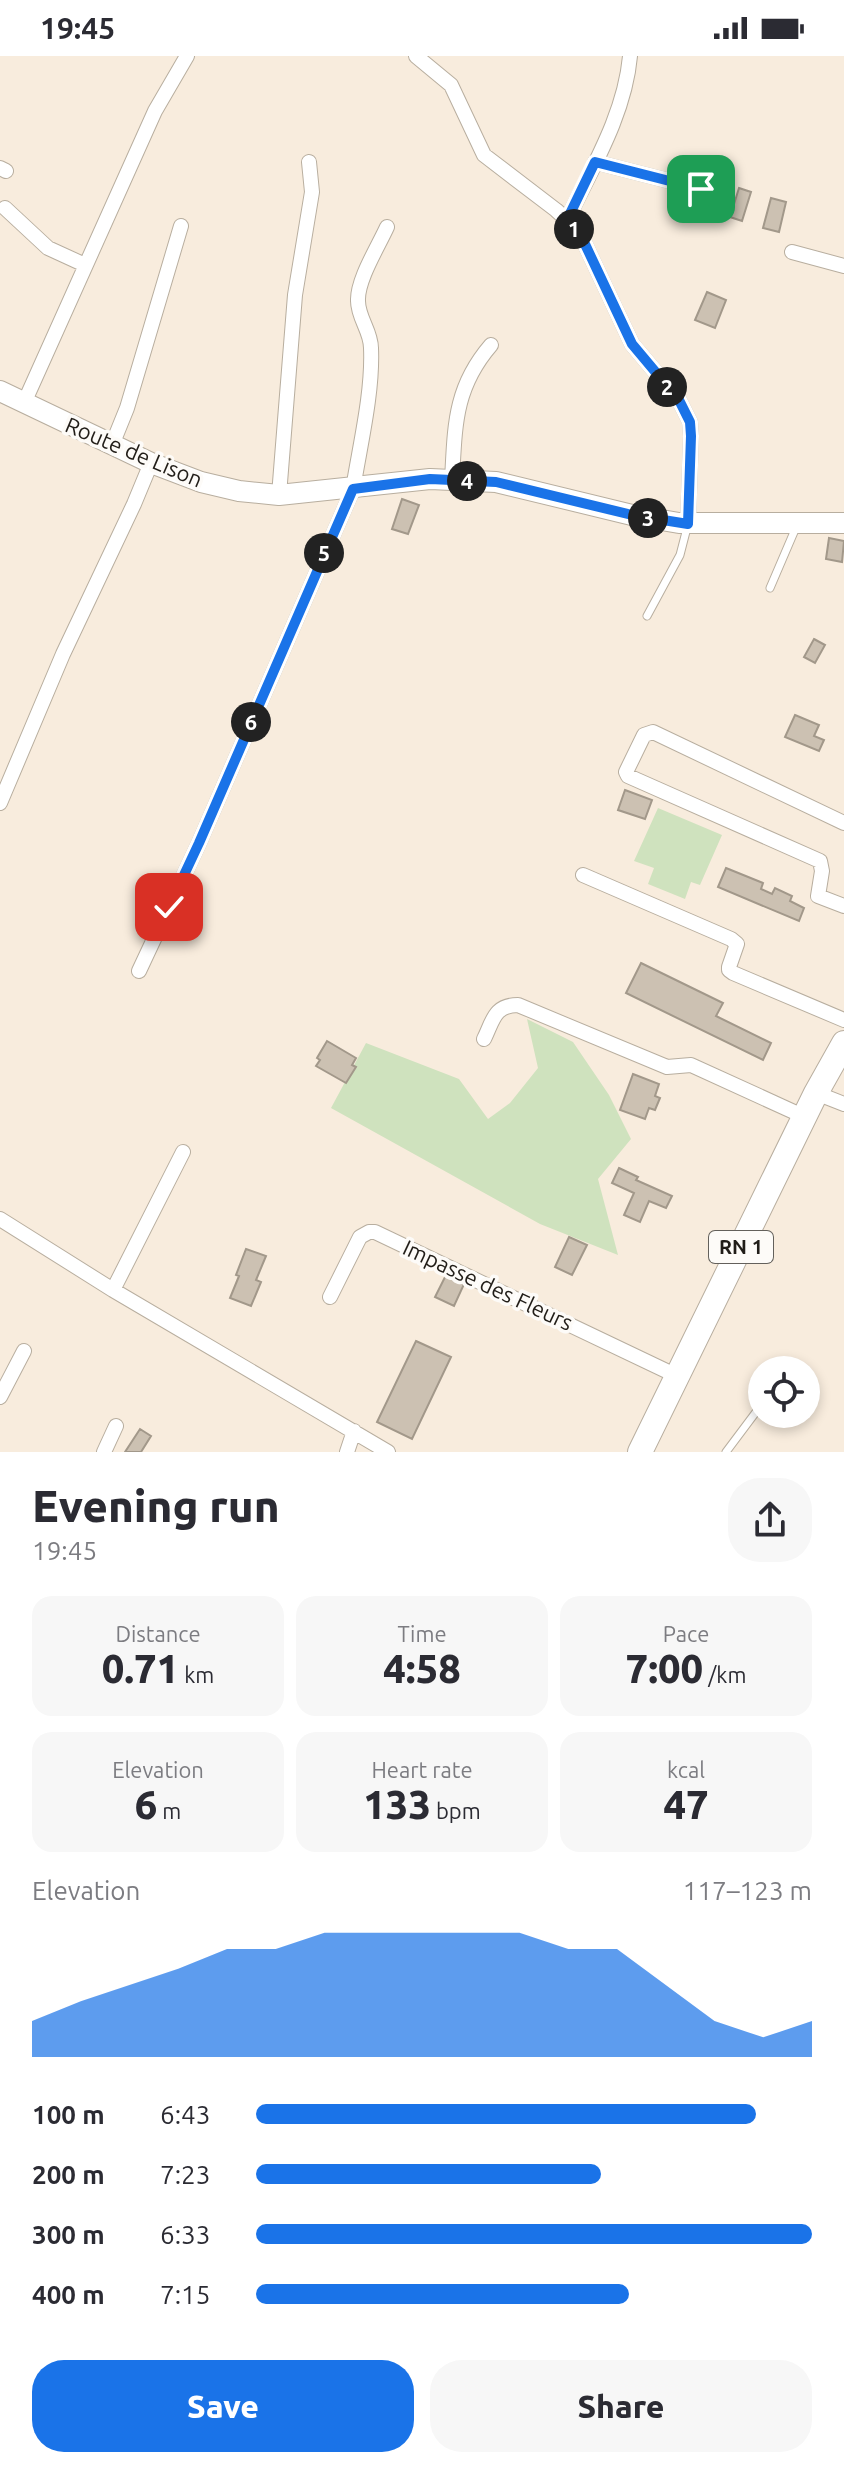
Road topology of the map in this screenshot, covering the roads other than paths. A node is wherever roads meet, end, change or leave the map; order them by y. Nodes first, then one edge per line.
1 (187, 56) edge
2 (416, 56) edge
3 (630, 56) edge
4 (309, 162) dead end
5 (595, 162) junction
6 (701, 189) dead end
7 (5, 208) dead end
8 (567, 220) junction
9 (181, 226) dead end
10 (387, 227) dead end
11 (792, 252) dead end
12 (85, 265) junction
13 (844, 266) edge
14 (491, 345) dead end
15 (0, 391) edge
16 (24, 403) junction
17 (112, 445) junction
18 (151, 463) junction
19 (452, 480) junction
20 (353, 489) junction
21 (279, 495) junction
22 (798, 523) junction
23 (844, 523) edge
24 (688, 524) junction
25 (770, 588) dead end
26 (647, 616) dead end
27 (0, 803) edge
28 (844, 823) edge
29 (583, 875) dead end
30 (844, 906) edge
31 (139, 971) dead end
32 (844, 1020) edge
33 (484, 1039) dead end
34 (844, 1043) edge
35 (816, 1093) junction
36 (844, 1104) edge
37 (805, 1117) junction
38 (183, 1152) dead end
39 (0, 1219) edge
40 (113, 1290) junction
41 (330, 1297) dead end
42 (24, 1351) dead end
43 (677, 1376) junction
44 (0, 1397) edge
45 (748, 1423) edge
46 (116, 1426) dead end
47 (354, 1431) junction
48 (104, 1452) edge
49 (347, 1452) edge
50 (388, 1452) edge
51 (640, 1452) edge
52 (726, 1452) edge

1 - 12 street
2 - 8 street
3 - 5 street
4 - 21 street
5 - 6 street
5 - 8 street
7 - 12 street
8 - 24 street
9 - 17 street
10 - 20 street
11 - 13 street
12 - 16 street
14 - 19 street
15 - 16 street, Route de Lison
16 - 17 street, Route de Lison
17 - 18 street, Route de Lison
18 - 21 street, Route de Lison
18 - 27 street
19 - 20 street, Route de Lison
19 - 24 street, Route de Lison
20 - 21 street, Route de Lison
20 - 31 street
22 - 23 street, Route de Lison
22 - 24 street, Route de Lison
22 - 25 lane
24 - 26 lane
28 - 30 street
29 - 32 street
33 - 37 street
34 - 35 main road, RN 1
35 - 36 street
35 - 37 main road, RN 1
37 - 43 main road, RN 1
38 - 40 street
39 - 40 street
40 - 47 street
41 - 43 street, Impasse des Fleurs
42 - 44 street
43 - 51 main road, RN 1
45 - 52 lane
46 - 48 street
47 - 49 street
47 - 50 street

